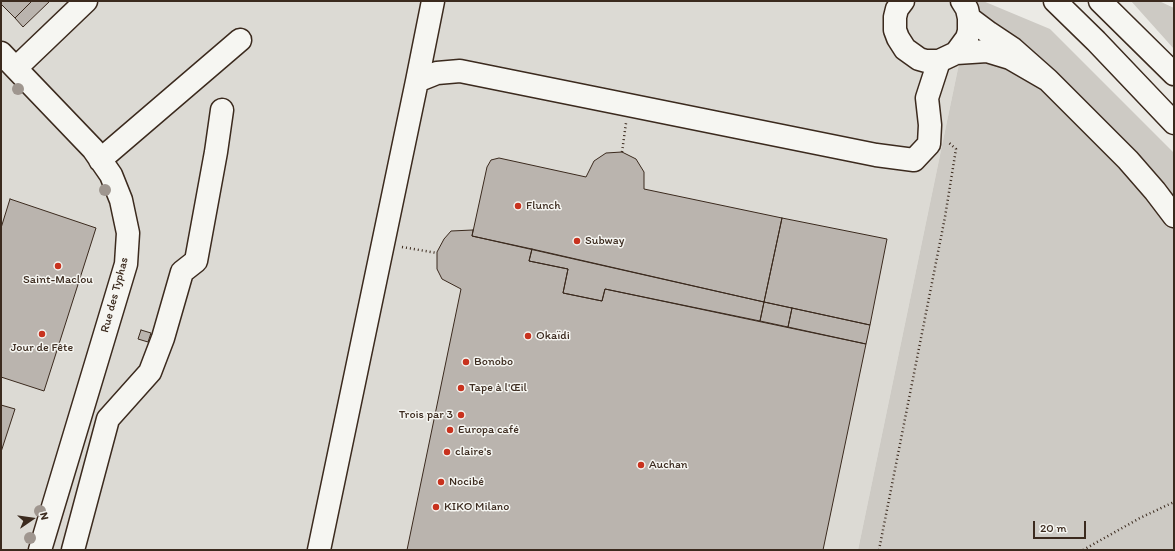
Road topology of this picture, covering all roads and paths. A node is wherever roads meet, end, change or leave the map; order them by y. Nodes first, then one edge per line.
1 (86, 1) edge
2 (433, 1) edge
3 (903, 1) edge
4 (1055, 1) edge
5 (1100, 1) edge
6 (966, 9) edge
7 (240, 40) dead end
8 (1, 53) edge
9 (948, 57) junction
10 (16, 68) junction
11 (1174, 74) edge
12 (1048, 80) junction
13 (417, 81) junction
14 (629, 105) junction
15 (222, 110) dead end
16 (1174, 123) edge
17 (930, 125) junction
18 (622, 152) dead end
19 (100, 160) junction
20 (1174, 216) edge
21 (383, 244) junction
22 (437, 253) dead end
23 (1174, 502) edge
24 (40, 550) edge
25 (73, 550) edge
26 (319, 550) edge
27 (879, 550) edge
28 (1083, 550) edge

1 - 10 main road
2 - 13 main road
3 - 9 main road
4 - 16 main road
5 - 11 main road
6 - 9 main road
6 - 12 main road
7 - 19 main road
8 - 10 main road, Rue des Typhas
9 - 12 main road
9 - 17 main road
10 - 19 main road, Rue des Typhas
12 - 20 main road
13 - 14 main road
13 - 21 main road
14 - 17 main road
14 - 18 path
15 - 25 main road
17 - 27 path
19 - 24 main road, Rue des Typhas
21 - 22 path
21 - 26 main road
23 - 28 path

